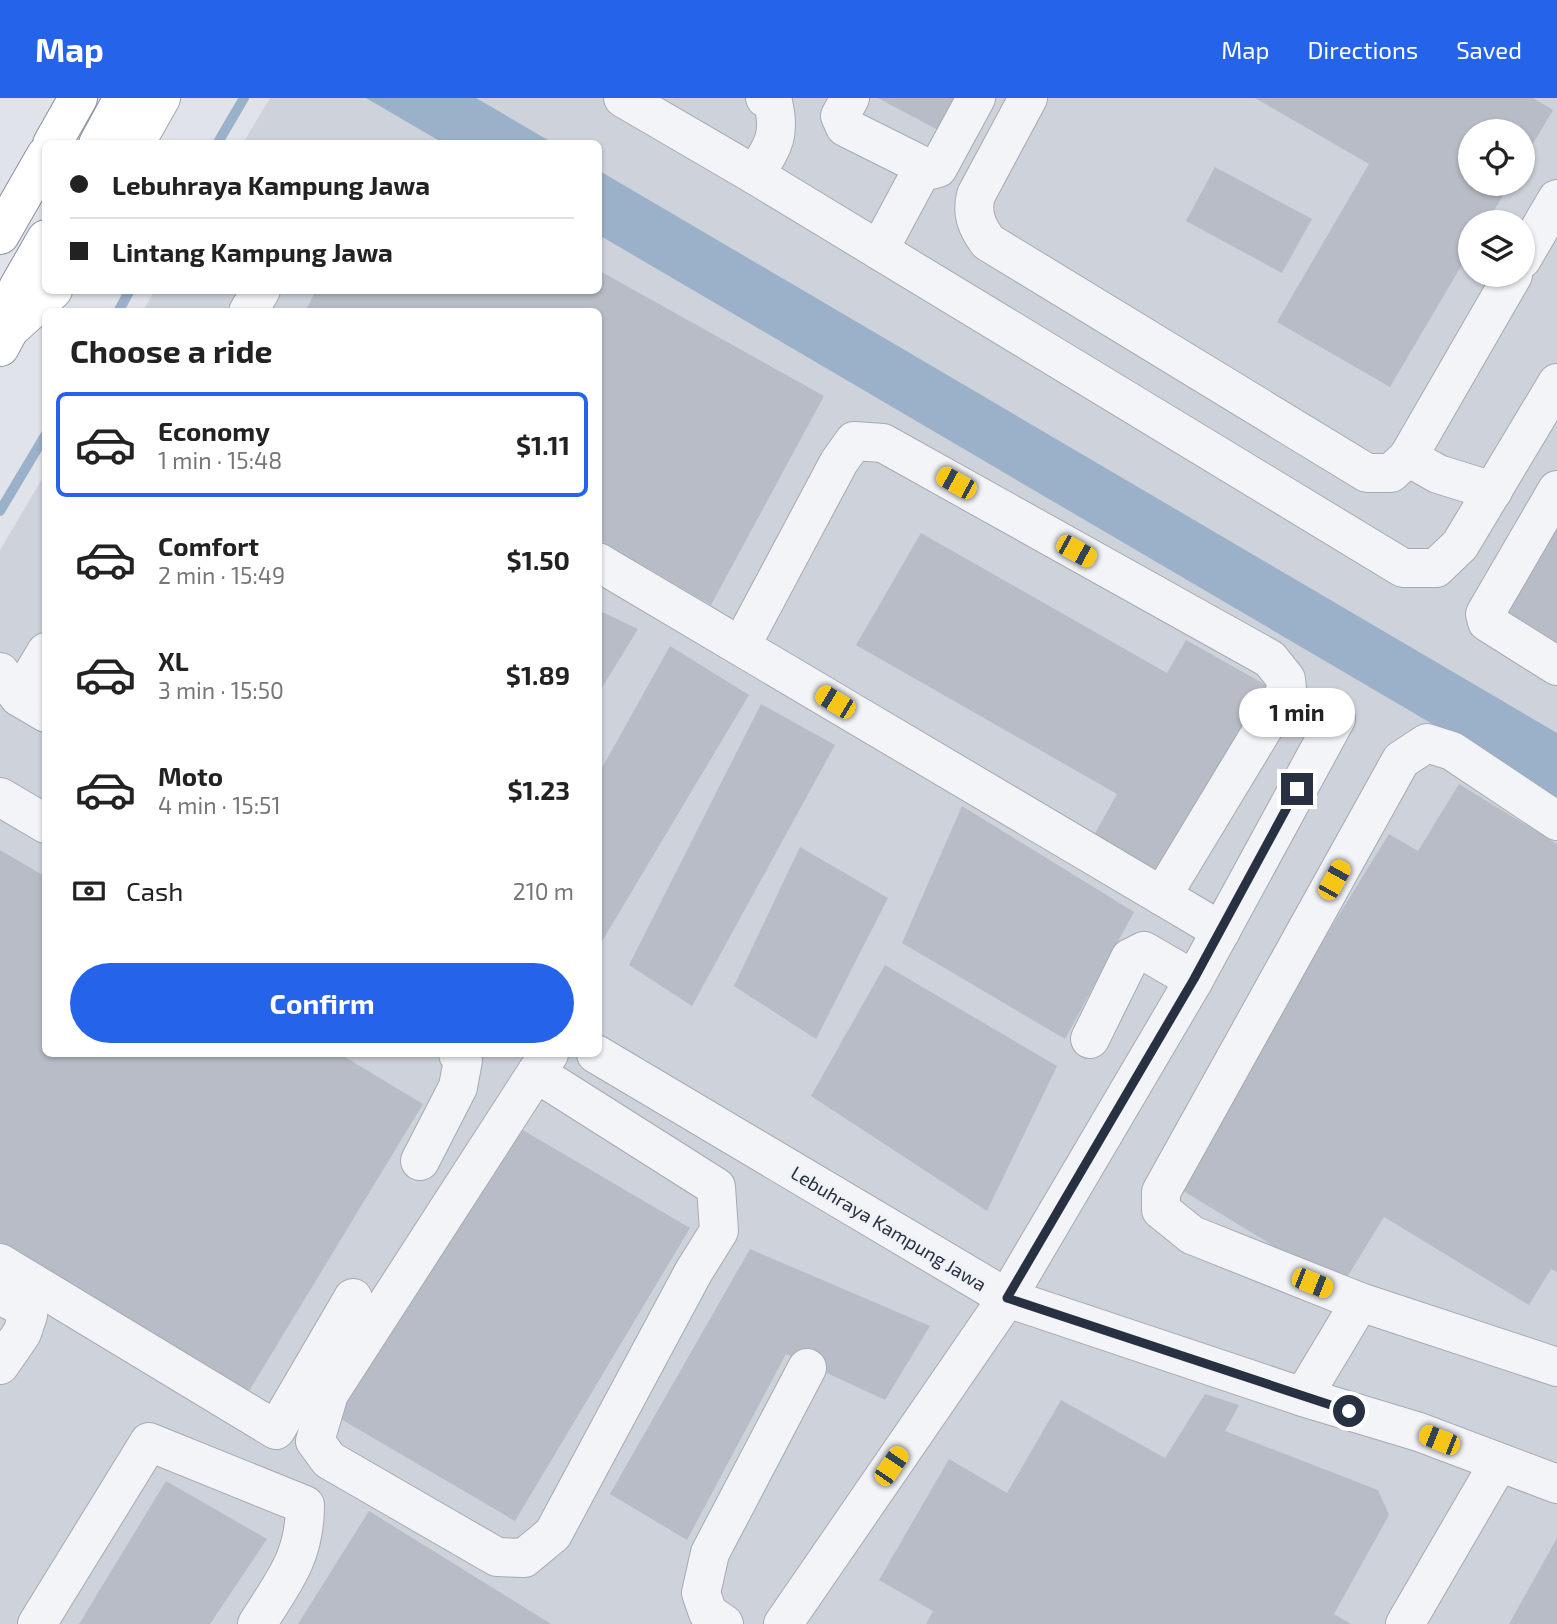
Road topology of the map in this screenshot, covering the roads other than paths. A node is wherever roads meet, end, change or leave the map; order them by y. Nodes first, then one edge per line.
1 (78, 98) edge
2 (123, 98) edge
3 (160, 98) edge
4 (765, 98) edge
5 (850, 98) edge
6 (976, 98) edge
7 (1028, 98) edge
8 (631, 103) edge
9 (54, 140) edge
10 (100, 140) edge
11 (137, 140) edge
12 (42, 162) edge
13 (923, 168) junction
14 (755, 175) junction
15 (1557, 199) edge
16 (0, 235) edge
17 (1535, 237) edge
18 (42, 246) edge
19 (879, 250) junction
20 (1506, 287) edge
21 (49, 294) edge
22 (4, 339) edge
23 (1557, 383) edge
24 (1408, 457) junction
25 (1557, 490) edge
26 (1493, 491) junction
27 (602, 564) edge
28 (741, 646) junction
29 (42, 658) edge
30 (1557, 666) edge
31 (16, 694) edge
32 (1336, 719) dead end
33 (0, 797) edge
34 (1557, 821) edge
35 (42, 822) edge
36 (1162, 896) junction
37 (1221, 931) junction
38 (1194, 979) junction
39 (1090, 1039) dead end
40 (460, 1057) edge
41 (601, 1057) edge
42 (542, 1063) edge
43 (420, 1161) dead end
44 (0, 1263) edge
45 (0, 1295) edge
46 (353, 1298) dead end
47 (1007, 1298) junction
48 (1360, 1302) junction
49 (0, 1365) edge
50 (1557, 1367) edge
51 (807, 1368) dead end
52 (1303, 1397) junction
53 (1498, 1464) junction
54 (1557, 1484) edge
55 (37, 1624) edge
56 (257, 1624) edge
57 (723, 1624) edge
58 (783, 1624) edge
59 (1405, 1624) edge

1 - 9 main road
2 - 10 main road
3 - 11 main road
4 - 14 street
5 - 13 street
6 - 13 street
7 - 24 street
8 - 14 street
12 - 16 main road
13 - 19 street
14 - 19 street
15 - 17 street
18 - 22 main road
19 - 26 street
20 - 24 street
21 - 22 main road
23 - 26 street
24 - 26 street
25 - 30 street
27 - 28 street
28 - 36 street
28 - 36 street
29 - 31 street
32 - 37 street
33 - 35 street
34 - 48 street
36 - 37 street
37 - 38 street
38 - 39 street
38 - 47 street
40 - 43 street
41 - 47 street, Lebuhraya Kampung Jawa
42 - 42 street
44 - 46 street
45 - 49 street
47 - 52 street, Lebuhraya Kampung Jawa
47 - 58 street
48 - 50 street
48 - 52 street
51 - 57 street
52 - 53 street, Lebuhraya Kampung Jawa
53 - 54 street, Lebuhraya Kampung Jawa
53 - 59 street
55 - 56 street

